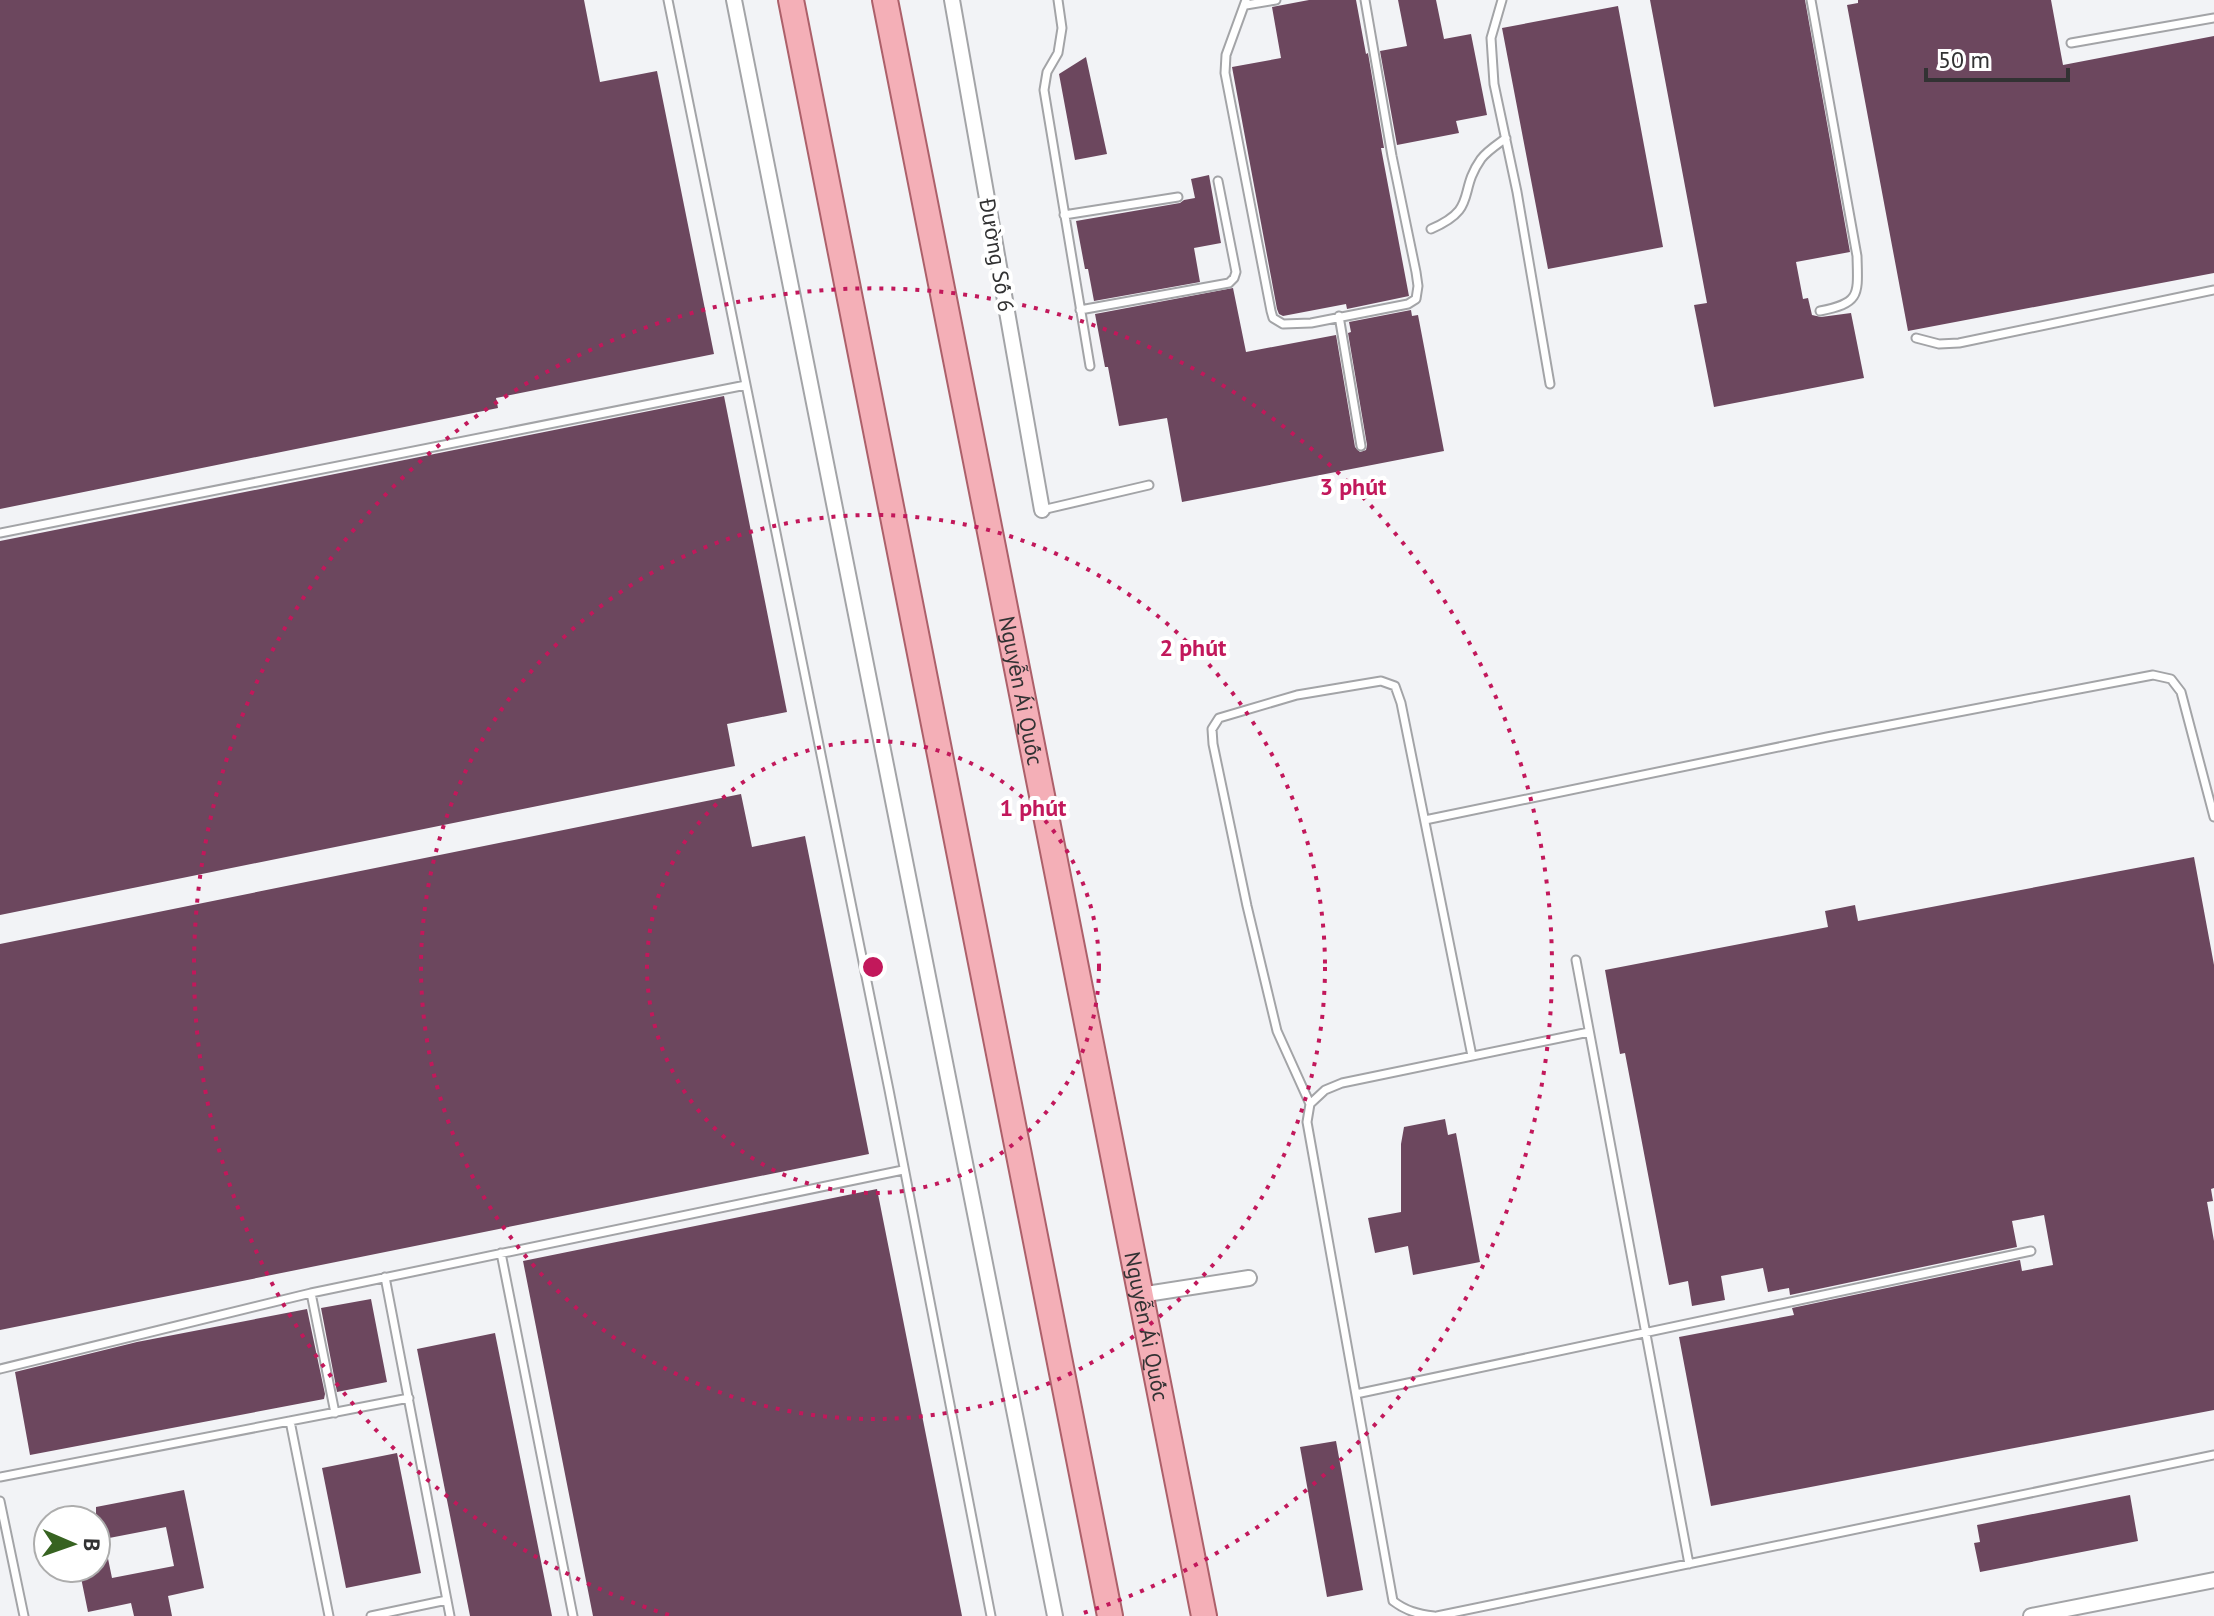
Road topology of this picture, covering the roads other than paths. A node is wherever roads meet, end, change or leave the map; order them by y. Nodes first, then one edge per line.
1 (668, 0) edge
2 (734, 0) edge
3 (791, 0) edge
4 (885, 0) edge
5 (952, 0) edge
6 (1058, 0) edge
7 (1276, 0) edge
8 (1365, 0) edge
9 (1502, 0) edge
10 (1811, 0) edge
11 (1246, 3) edge
12 (2214, 18) edge
13 (2071, 43) dead end
14 (1506, 138) junction
15 (1218, 181) dead end
16 (1178, 197) dead end
17 (1064, 215) junction
18 (1431, 229) dead end
19 (2214, 290) edge
20 (1080, 310) junction
21 (1820, 311) dead end
22 (1339, 316) junction
23 (1916, 338) dead end
24 (1090, 366) dead end
25 (1550, 384) dead end
26 (746, 385) junction
27 (1361, 446) dead end
28 (1149, 485) dead end
29 (1042, 510) joint
30 (0, 533) edge
31 (2214, 817) edge
32 (1425, 820) junction
33 (1576, 960) dead end
34 (1589, 1032) junction
35 (1472, 1056) junction
36 (1310, 1104) junction
37 (903, 1170) junction
38 (2031, 1251) dead end
39 (501, 1253) junction
40 (385, 1277) junction
41 (1249, 1278) dead end
42 (311, 1293) junction
43 (1140, 1295) junction
44 (1645, 1333) junction
45 (0, 1369) edge
46 (1356, 1394) junction
47 (409, 1398) junction
48 (335, 1413) junction
49 (290, 1421) junction
50 (2214, 1455) edge
51 (0, 1477) edge
52 (0, 1501) edge
53 (1689, 1564) junction
54 (2214, 1580) edge
55 (447, 1600) junction
56 (24, 1616) edge
57 (329, 1616) edge
58 (371, 1616) edge
59 (450, 1616) edge
60 (573, 1616) edge
61 (991, 1616) edge
62 (1055, 1616) edge
63 (1110, 1616) edge
64 (1204, 1616) edge
65 (1436, 1616) edge
66 (2031, 1616) edge

1 - 26 lane
2 - 62 street
3 - 63 main road
4 - 43 main road, Nguyễn Ái Quốc
5 - 29 street, Đường Số 6
6 - 17 lane
7 - 11 lane
8 - 22 lane
9 - 14 lane
10 - 21 lane
11 - 22 lane
12 - 13 lane
14 - 18 lane
14 - 25 lane
15 - 20 lane
16 - 17 lane
17 - 20 lane
19 - 23 lane
20 - 24 lane
22 - 27 lane
26 - 30 lane
26 - 37 lane
28 - 29 lane
31 - 32 lane
32 - 35 lane
32 - 36 lane
33 - 34 lane
34 - 35 lane
34 - 44 lane
35 - 36 lane
36 - 46 lane
37 - 39 lane
37 - 61 lane
38 - 44 lane
39 - 40 lane
39 - 60 lane
40 - 42 lane
40 - 47 lane
41 - 43 street
42 - 45 lane
42 - 48 lane
43 - 64 main road, Nguyễn Ái Quốc
44 - 46 lane
44 - 53 lane
46 - 65 lane
47 - 48 lane
47 - 55 lane
48 - 49 lane
49 - 51 lane
49 - 57 lane
50 - 53 lane
52 - 56 lane
53 - 65 lane
54 - 66 street
55 - 58 lane
55 - 59 lane

